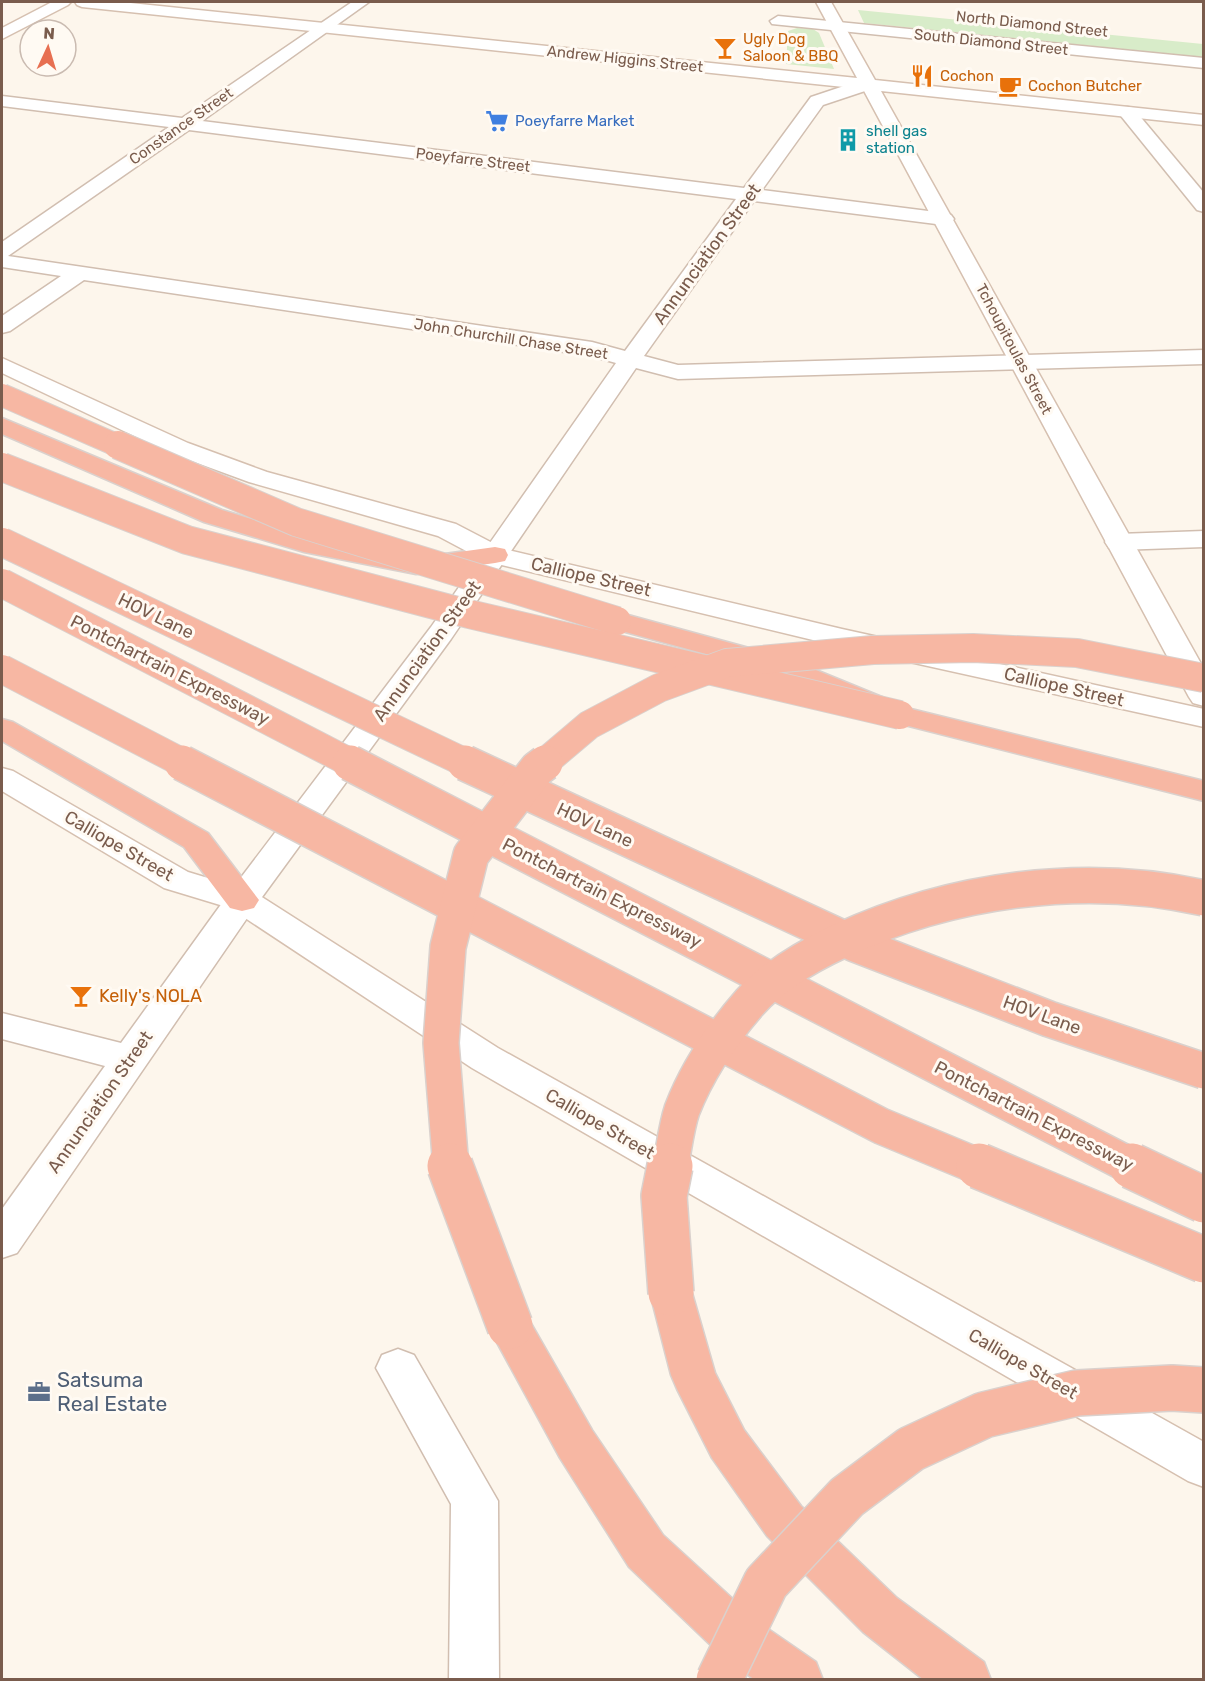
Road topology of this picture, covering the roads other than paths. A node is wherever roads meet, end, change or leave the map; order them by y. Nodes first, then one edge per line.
1 (63, 2) edge
2 (82, 2) edge
3 (361, 2) edge
4 (825, 3) edge
5 (849, 6) dead end
6 (778, 21) dead end
7 (838, 26) junction
8 (324, 27) junction
9 (2, 34) edge
10 (1203, 63) edge
11 (868, 84) junction
12 (2, 101) edge
13 (1127, 112) junction
14 (1203, 120) edge
15 (184, 124) junction
16 (751, 195) junction
17 (1203, 206) edge
18 (944, 219) junction
19 (2, 251) edge
20 (2, 261) edge
21 (80, 273) junction
22 (2, 326) edge
23 (1203, 357) edge
24 (629, 361) junction
25 (1020, 362) junction
26 (2, 365) edge
27 (2, 395) edge
28 (2, 425) edge
29 (2, 466) edge
30 (1203, 539) edge
31 (2, 542) edge
32 (1118, 542) junction
33 (495, 555) junction
34 (2, 584) edge
35 (2, 669) edge
36 (1203, 678) edge
37 (1203, 697) edge
38 (900, 715) junction
39 (1203, 718) edge
40 (2, 728) edge
41 (2, 778) edge
42 (1203, 790) edge
43 (1203, 898) edge
44 (242, 900) junction
45 (2, 1026) edge
46 (130, 1059) junction
47 (1203, 1071) edge
48 (1203, 1200) edge
49 (2, 1241) edge
50 (1203, 1260) edge
51 (398, 1368) dead end
52 (1203, 1390) edge
53 (1203, 1466) edge
54 (474, 1680) edge
55 (719, 1680) edge
56 (798, 1680) edge
57 (966, 1680) edge

1 - 9 street
2 - 8 street, Andrew Higgins Street
3 - 8 street, Constance Street
4 - 5 street
4 - 7 street, Tchoupitoulas Street
6 - 7 street, South Diamond Street
7 - 10 street, South Diamond Street
7 - 11 street, Tchoupitoulas Street
8 - 11 street, Andrew Higgins Street
8 - 15 street, Constance Street
11 - 13 street, Andrew Higgins Street
11 - 16 street, Annunciation Street
11 - 18 street, Tchoupitoulas Street
12 - 15 street, Poeyfarre Street
13 - 14 street, Andrew Higgins Street
13 - 17 street
15 - 16 street, Poeyfarre Street
15 - 19 street, Constance Street
16 - 18 street, Poeyfarre Street
16 - 24 street, Annunciation Street
18 - 25 street, Tchoupitoulas Street
20 - 21 street, John Churchill Chase Street
21 - 22 street
21 - 24 street, John Churchill Chase Street
23 - 25 street, John Churchill Chase Street
24 - 25 street, John Churchill Chase Street
24 - 33 street, Annunciation Street
25 - 32 street, Tchoupitoulas Street
26 - 33 street, Calliope Street
27 - 38 highway, bridge
28 - 33 highway
29 - 38 highway, bridge
30 - 32 street
31 - 47 highway, HOV Lane, bridge
32 - 37 street, Tchoupitoulas Street
33 - 39 street, Calliope Street
33 - 44 street, Annunciation Street
34 - 48 highway, Pontchartrain Expressway, bridge
35 - 50 highway, bridge
36 - 56 highway, bridge
38 - 42 highway
40 - 44 highway
41 - 44 street, Calliope Street
43 - 57 highway, bridge
44 - 46 street, Annunciation Street
44 - 53 street, Calliope Street
45 - 46 street
46 - 49 street, Annunciation Street
51 - 54 street
52 - 55 highway, bridge

